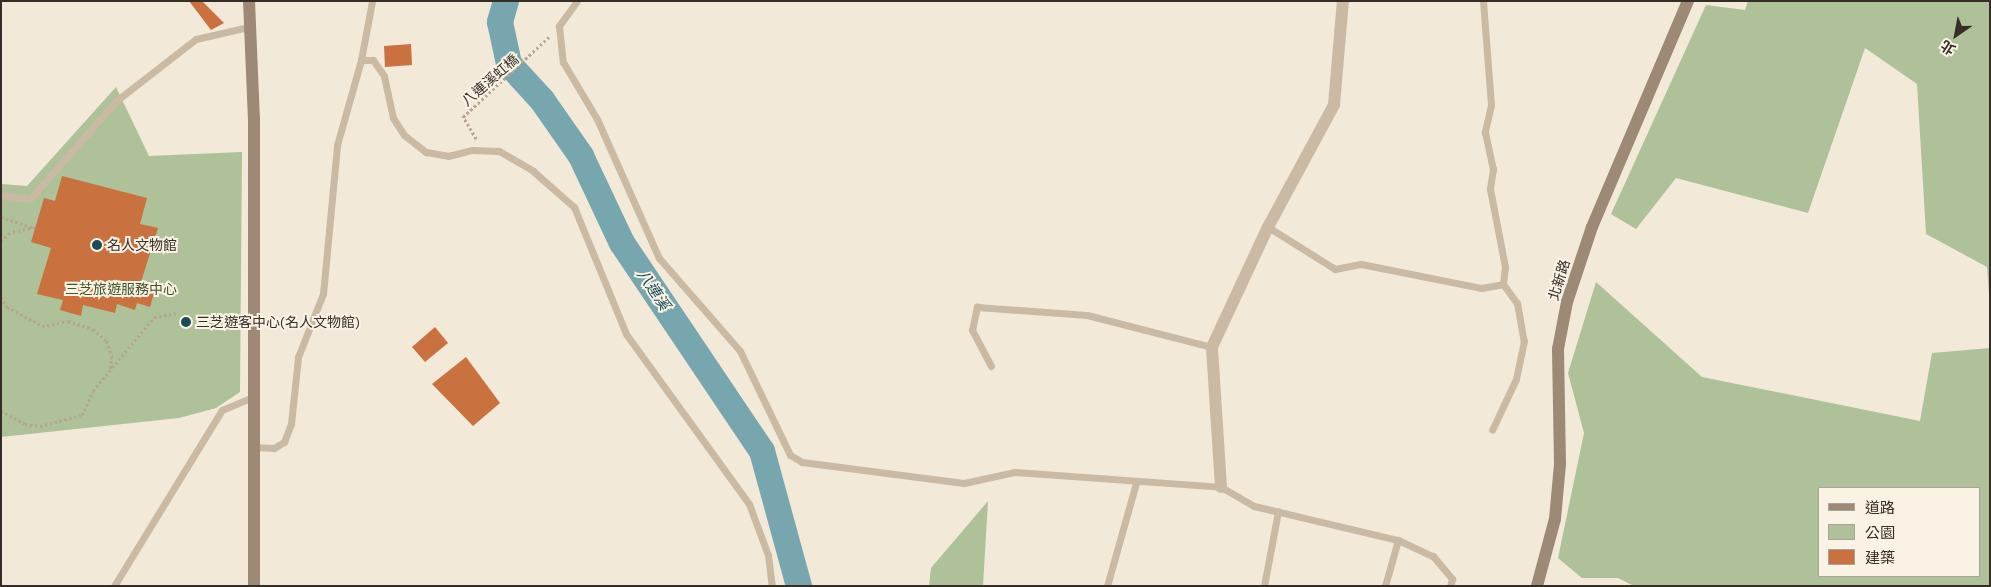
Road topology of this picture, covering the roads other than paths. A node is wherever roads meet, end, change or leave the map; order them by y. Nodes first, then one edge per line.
1 (249, 1) edge
2 (372, 1) edge
3 (577, 1) edge
4 (1343, 1) edge
5 (1483, 1) edge
6 (1688, 1) edge
7 (248, 27) junction
8 (361, 60) junction
9 (1, 195) edge
10 (1268, 227) junction
11 (1503, 284) junction
12 (1212, 347) junction
13 (991, 366) dead end
14 (252, 397) junction
15 (1492, 430) dead end
16 (253, 447) junction
17 (1136, 483) junction
18 (1221, 487) junction
19 (1278, 511) junction
20 (1398, 540) junction
21 (114, 586) edge
22 (254, 586) edge
23 (772, 586) edge
24 (1107, 586) edge
25 (1264, 586) edge
26 (1385, 586) edge
27 (1450, 586) edge
28 (1537, 586) edge

1 - 7 main road
2 - 8 lane
3 - 17 lane
4 - 10 street
5 - 11 lane
6 - 28 main road, 北新路
7 - 9 lane
7 - 14 main road
8 - 16 lane
8 - 23 lane
10 - 11 lane
10 - 12 street
11 - 15 lane
12 - 13 lane
12 - 18 street
14 - 16 main road
14 - 21 lane
16 - 22 main road
17 - 18 lane
17 - 24 lane
18 - 19 lane
19 - 20 lane
19 - 25 lane
20 - 26 lane
20 - 27 lane

